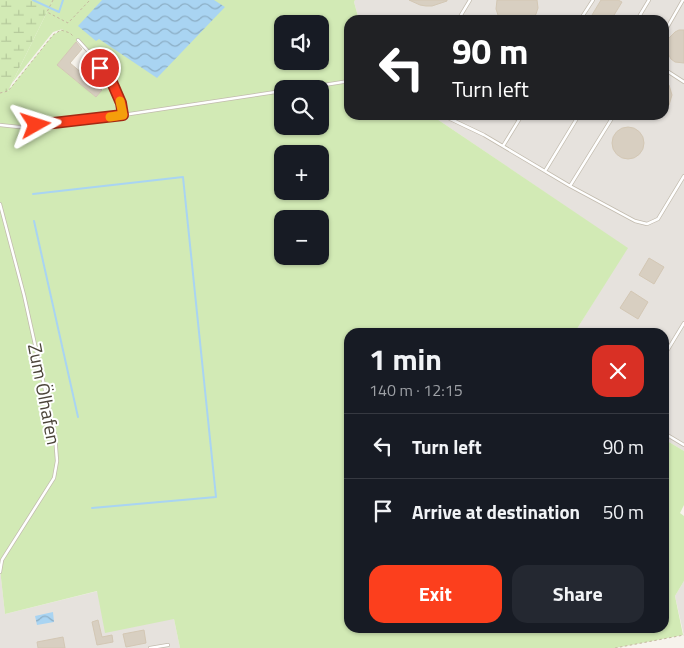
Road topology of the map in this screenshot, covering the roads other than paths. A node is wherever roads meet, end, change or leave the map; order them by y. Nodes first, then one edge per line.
1 (470, 0) edge
2 (592, 0) edge
3 (649, 0) edge
4 (683, 0) edge
5 (461, 15) edge
6 (583, 15) edge
7 (640, 15) edge
8 (669, 24) edge
9 (78, 40) road end
10 (669, 73) edge
11 (684, 82) edge
12 (344, 83) edge
13 (329, 85) edge
14 (274, 92) edge
15 (123, 115) junction
16 (452, 120) edge
17 (519, 120) edge
18 (576, 120) edge
19 (611, 120) edge
20 (0, 125) edge
21 (503, 146) junction
22 (544, 172) junction
23 (684, 176) edge
24 (570, 186) junction
25 (0, 204) edge
26 (684, 323) edge
27 (669, 348) edge
28 (669, 436) edge
29 (684, 445) edge
30 (0, 570) edge
31 (168, 644) dead end
32 (150, 648) edge

1 - 5 lane
2 - 6 lane
3 - 7 lane
4 - 8 lane
9 - 15 lane
10 - 11 lane
12 - 13 lane
14 - 15 lane
15 - 20 lane
16 - 21 lane
17 - 21 lane
18 - 22 lane
19 - 24 lane
21 - 22 lane
22 - 24 lane
23 - 24 lane
25 - 30 lane, Zum Ölhafen
26 - 27 lane
28 - 29 lane
31 - 32 lane

